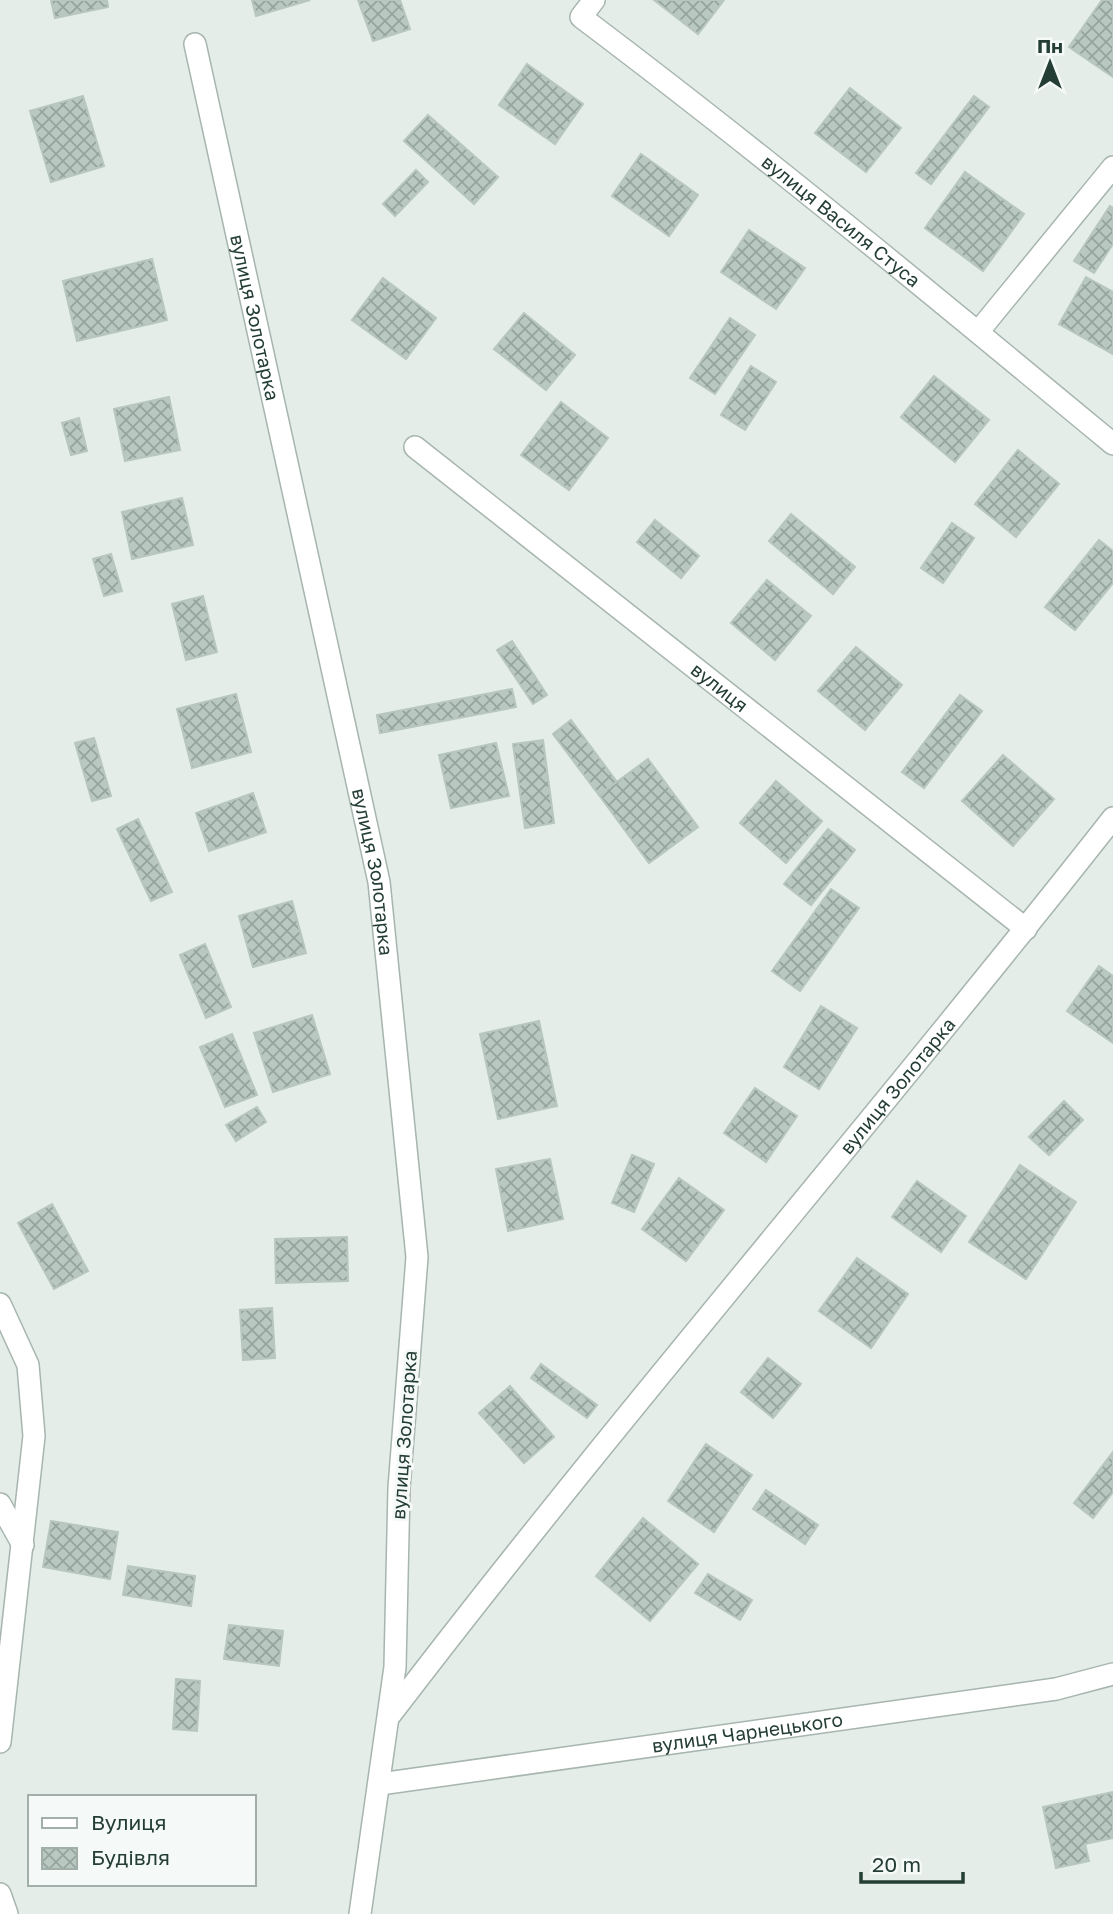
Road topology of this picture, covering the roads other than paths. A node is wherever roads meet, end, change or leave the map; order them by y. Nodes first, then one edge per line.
1 (594, 0) edge
2 (195, 44) dead end
3 (1113, 167) edge
4 (978, 332) junction
5 (1113, 444) edge
6 (415, 447) dead end
7 (1113, 818) edge
8 (1026, 929) junction
9 (0, 1304) edge
10 (0, 1504) edge
11 (23, 1545) junction
12 (1113, 1674) edge
13 (391, 1714) junction
14 (0, 1742) edge
15 (380, 1784) junction
16 (0, 1894) edge
17 (7, 1914) edge
18 (360, 1914) edge

1 - 4 street, вулиця Василя Стуса
2 - 13 street, вулиця Золотарка
3 - 4 street
4 - 5 street, вулиця Василя Стуса
6 - 8 street, вулиця
7 - 8 street, вулиця Золотарка
8 - 13 street, вулиця Золотарка
9 - 11 street
10 - 11 street
11 - 14 street
12 - 15 street, вулиця Чарнецького
13 - 15 street, вулиця Золотарка
15 - 18 street, вулиця Золотарка
16 - 17 street

